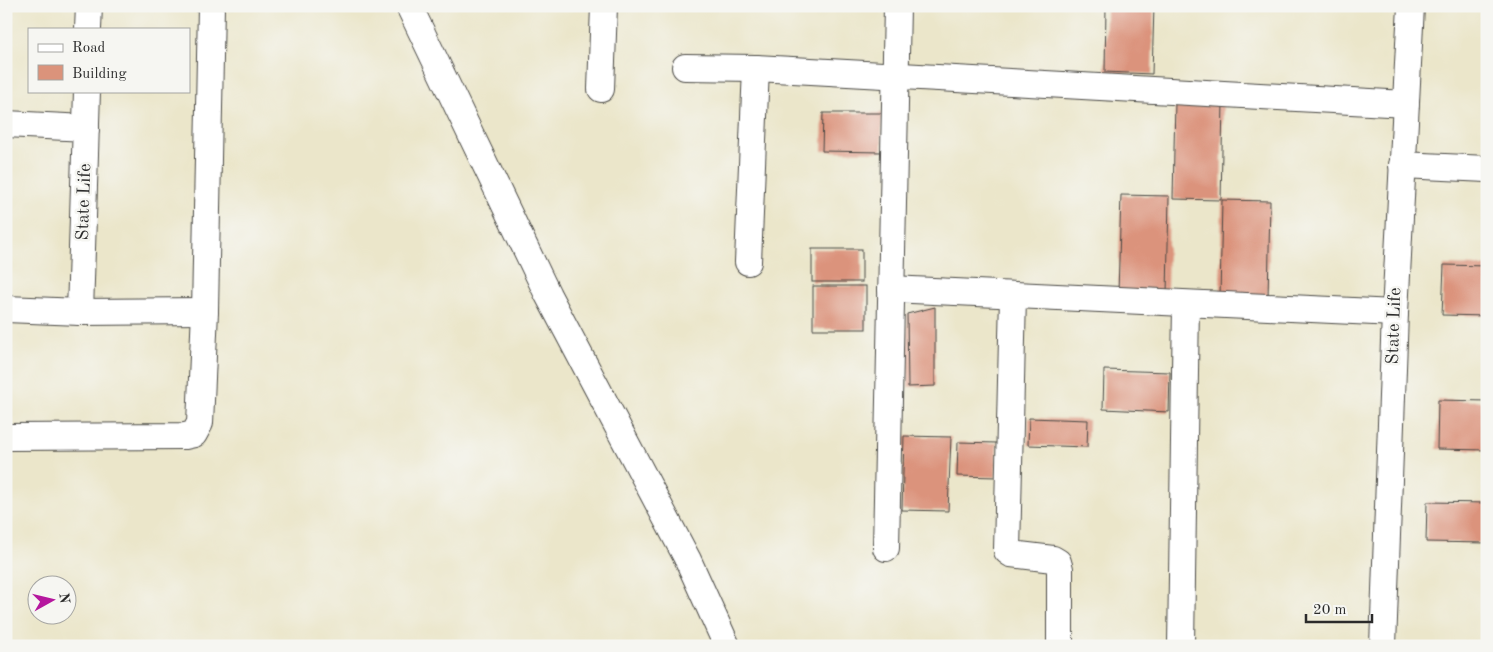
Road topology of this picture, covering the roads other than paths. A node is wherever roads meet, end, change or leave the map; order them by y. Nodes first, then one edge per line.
1 (89, 6) edge
2 (211, 6) edge
3 (409, 6) edge
4 (604, 6) edge
5 (897, 6) edge
6 (1411, 6) edge
7 (88, 28) edge
8 (685, 67) dead end
9 (756, 68) junction
10 (895, 76) junction
11 (601, 89) dead end
12 (87, 92) edge
13 (1406, 104) junction
14 (6, 124) edge
15 (86, 128) junction
16 (1402, 165) junction
17 (1487, 169) edge
18 (748, 262) dead end
19 (891, 289) junction
20 (1013, 296) junction
21 (1186, 304) junction
22 (6, 309) edge
23 (205, 311) junction
24 (80, 312) junction
25 (1394, 313) junction
26 (6, 437) edge
27 (886, 548) dead end
28 (728, 646) edge
29 (1060, 646) edge
30 (1181, 646) edge
31 (1383, 646) edge

1 - 7 street
2 - 23 street
3 - 28 street
4 - 11 street
5 - 10 street
6 - 13 street, State Life
8 - 9 street
9 - 10 street
9 - 18 street
10 - 13 street
10 - 19 street
12 - 15 street, State Life
13 - 16 street, State Life
14 - 15 street
15 - 24 street, State Life
16 - 17 street
16 - 25 street, State Life
19 - 20 street
19 - 27 street
20 - 21 street
20 - 29 street
21 - 25 street
21 - 30 street
22 - 24 street
23 - 24 street
23 - 26 street
25 - 31 street, State Life

